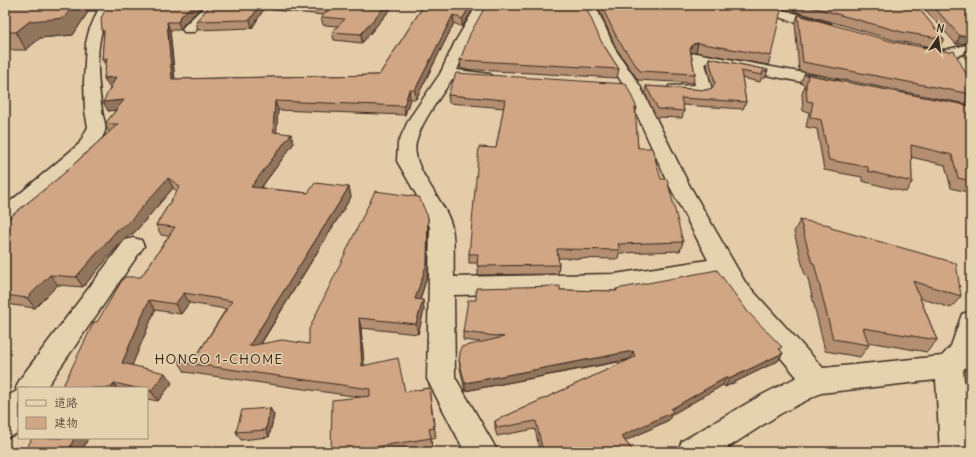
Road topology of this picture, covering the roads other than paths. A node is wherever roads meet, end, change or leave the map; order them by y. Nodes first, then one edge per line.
1 (213, 5) edge
2 (483, 5) edge
3 (594, 5) edge
4 (754, 5) edge
5 (5, 6) edge
6 (107, 6) edge
7 (189, 29) dead end
8 (842, 31) edge
9 (940, 40) edge
10 (910, 48) edge
11 (971, 48) edge
12 (956, 58) junction
13 (448, 74) junction
14 (503, 78) edge
15 (847, 85) edge
16 (639, 87) junction
17 (5, 218) edge
18 (133, 246) dead end
19 (723, 266) junction
20 (442, 286) junction
21 (971, 321) edge
22 (949, 367) junction
23 (817, 381) junction
24 (31, 387) edge
25 (18, 405) edge
26 (5, 424) edge
27 (482, 452) edge
28 (693, 452) edge
29 (956, 452) edge

1 - 7 street
2 - 13 street
3 - 16 street
4 - 8 street
5 - 6 street
6 - 17 street
9 - 12 street
10 - 12 street
11 - 12 street
13 - 14 street
13 - 20 street
15 - 16 street
16 - 19 street
18 - 24 street
19 - 20 street
19 - 23 street
20 - 27 street
21 - 22 street
22 - 23 street
22 - 29 street
23 - 28 street
25 - 26 street

